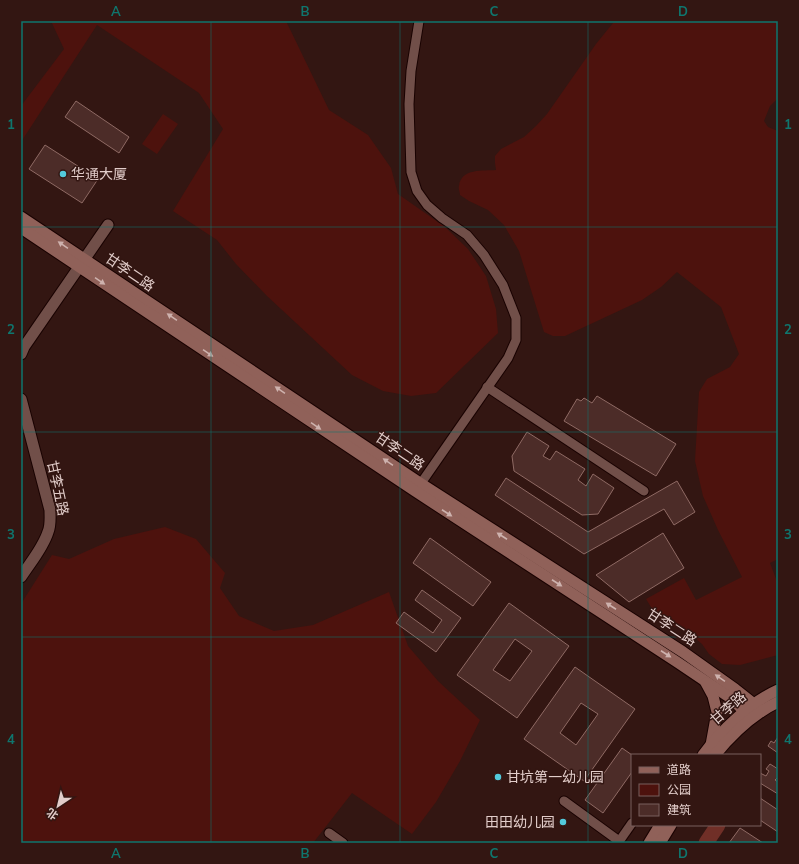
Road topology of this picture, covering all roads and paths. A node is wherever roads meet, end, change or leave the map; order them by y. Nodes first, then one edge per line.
1 (419, 21) edge
2 (21, 217) edge
3 (108, 225) dead end
4 (21, 228) edge
5 (82, 263) junction
6 (21, 354) edge
7 (487, 387) junction
8 (21, 399) edge
9 (418, 487) junction
10 (644, 491) dead end
11 (21, 577) edge
12 (705, 681) junction
13 (778, 690) edge
14 (778, 702) edge
15 (757, 708) junction
16 (747, 716) junction
17 (713, 750) edge
18 (564, 801) dead end
19 (631, 825) edge
20 (659, 826) edge
21 (670, 826) edge
22 (329, 833) dead end
23 (619, 842) edge
24 (343, 843) edge
25 (648, 843) edge
26 (660, 843) edge

1 - 7 street
5 -> 2 main road, 甘李二路
3 - 5 street
4 - 5 main road, 甘李二路
5 - 6 street
5 - 9 main road, 甘李二路
7 - 9 street
7 - 10 street
8 - 11 street, 甘李五路
9 -> 12 main road, 甘李二路
15 -> 9 main road, 甘李二路
12 - 16 main road, 甘李二路
12 - 17 main road
13 - 15 main road, 甘李路
14 - 15 main road, 甘李路
15 - 16 main road, 甘李路
16 - 17 main road, 甘李路
18 - 23 street
19 - 23 street
20 - 25 main road
21 - 26 main road
22 - 24 street

